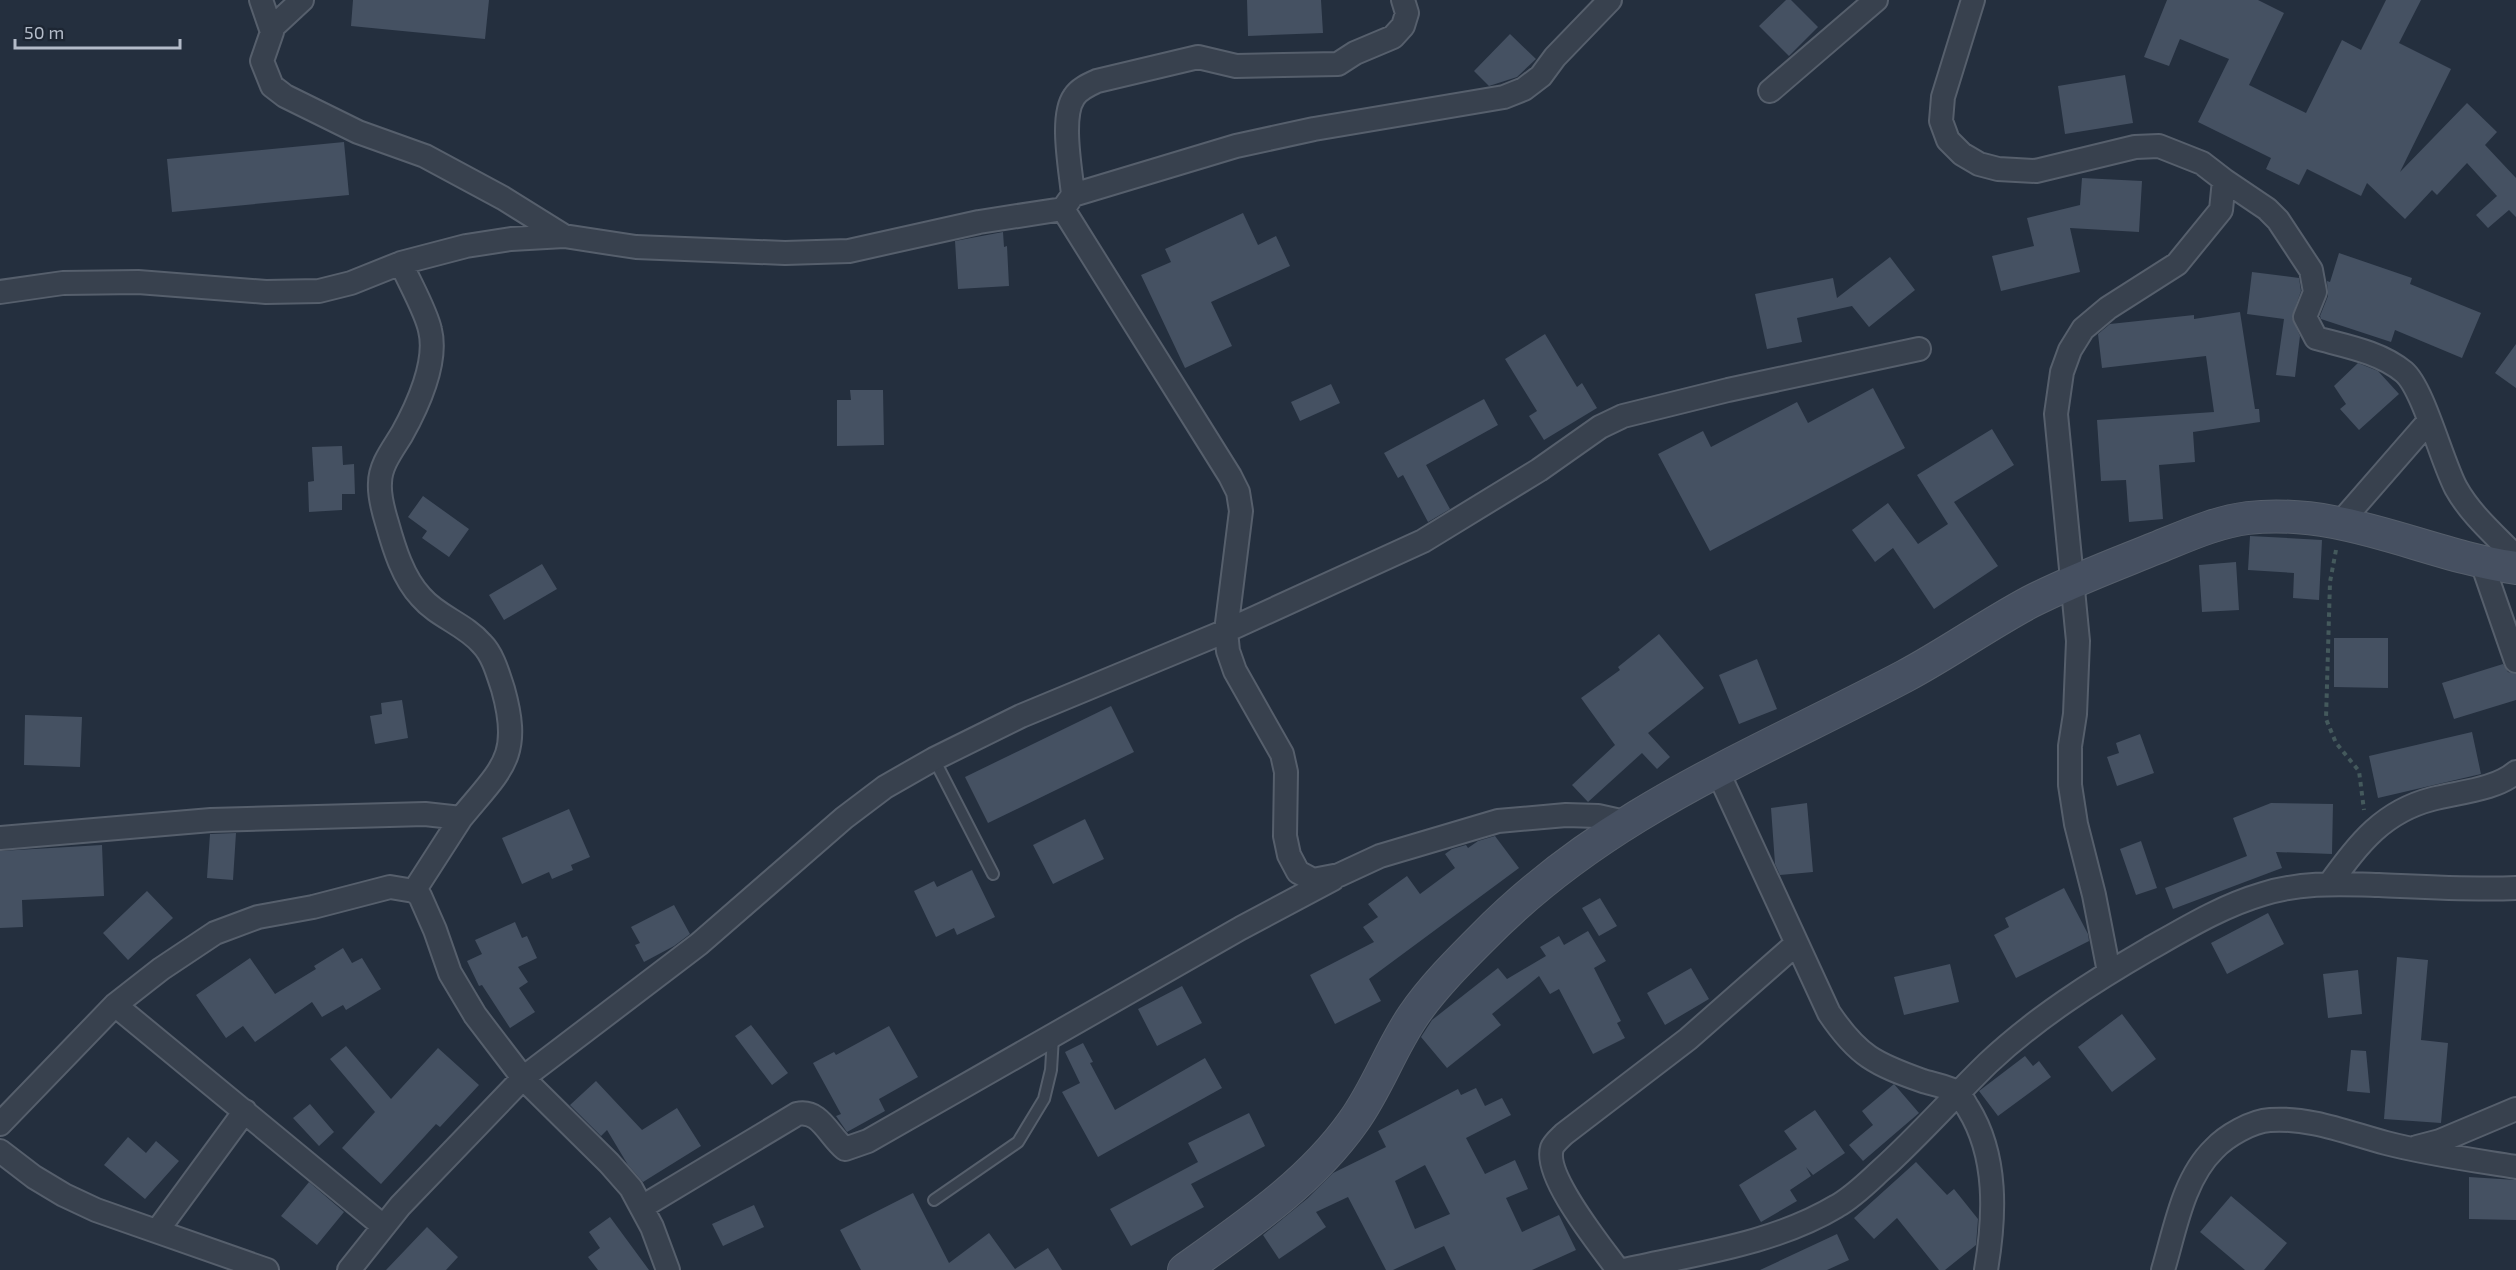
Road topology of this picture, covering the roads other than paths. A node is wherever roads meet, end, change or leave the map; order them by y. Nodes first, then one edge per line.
1 (261, 0) edge
2 (302, 0) edge
3 (1403, 0) edge
4 (1610, 0) edge
5 (1876, 0) edge
6 (1973, 0) edge
7 (272, 32) junction
8 (1770, 91) dead end
9 (2224, 180) junction
10 (1068, 202) junction
11 (564, 236) junction
12 (401, 263) junction
13 (0, 292) edge
14 (1919, 349) dead end
15 (2429, 421) junction
16 (2340, 522) junction
17 (2516, 557) edge
18 (2482, 563) junction
19 (2516, 568) edge
20 (2073, 582) junction
21 (1226, 631) junction
22 (2516, 660) edge
23 (934, 759) junction
24 (1717, 770) junction
25 (2516, 772) edge
26 (461, 818) junction
27 (1625, 822) junction
28 (0, 838) edge
29 (993, 874) dead end
30 (1339, 875) junction
31 (2330, 884) junction
32 (2516, 888) edge
33 (414, 891) junction
34 (1796, 944) junction
35 (2109, 972) junction
36 (115, 1005) junction
37 (1053, 1037) junction
38 (523, 1078) junction
39 (1958, 1093) junction
40 (2516, 1109) edge
41 (245, 1111) junction
42 (0, 1124) edge
43 (2413, 1149) junction
44 (0, 1151) edge
45 (2516, 1167) edge
46 (934, 1200) dead end
47 (642, 1207) junction
48 (383, 1226) junction
49 (157, 1231) junction
50 (267, 1270) edge
51 (349, 1270) edge
52 (668, 1270) edge
53 (1184, 1270) edge
54 (1618, 1270) edge
55 (1624, 1270) edge
56 (1986, 1270) edge
57 (2163, 1270) edge

1 - 7 street
2 - 7 street
3 - 10 street
4 - 10 street
5 - 8 street
6 - 9 street
7 - 11 street
9 - 15 street
9 - 20 street
10 - 11 street
10 - 21 street
11 - 12 street
12 - 13 street
12 - 26 street
14 - 21 street
15 - 16 street
15 - 17 street
16 - 18 main road
16 - 20 main road
18 - 19 main road
18 - 22 street
20 - 24 main road
20 - 35 street
21 - 23 street
21 - 30 street
23 - 29 lane
23 - 38 street
24 - 27 main road
24 - 34 street
25 - 31 street
26 - 28 street
26 - 33 street
27 - 30 street
27 - 53 main road
30 - 37 street
31 - 32 street
31 - 35 street
33 - 36 street
33 - 38 street
34 - 39 street
34 - 54 street
35 - 39 street
36 - 41 street
36 - 42 street
37 - 46 lane
37 - 47 street
38 - 47 street
38 - 48 street
39 - 55 street
39 - 56 street
40 - 43 street
41 - 48 street
41 - 49 street
43 - 45 street
43 - 57 street
44 - 49 street
47 - 52 street
48 - 51 street
49 - 50 street

